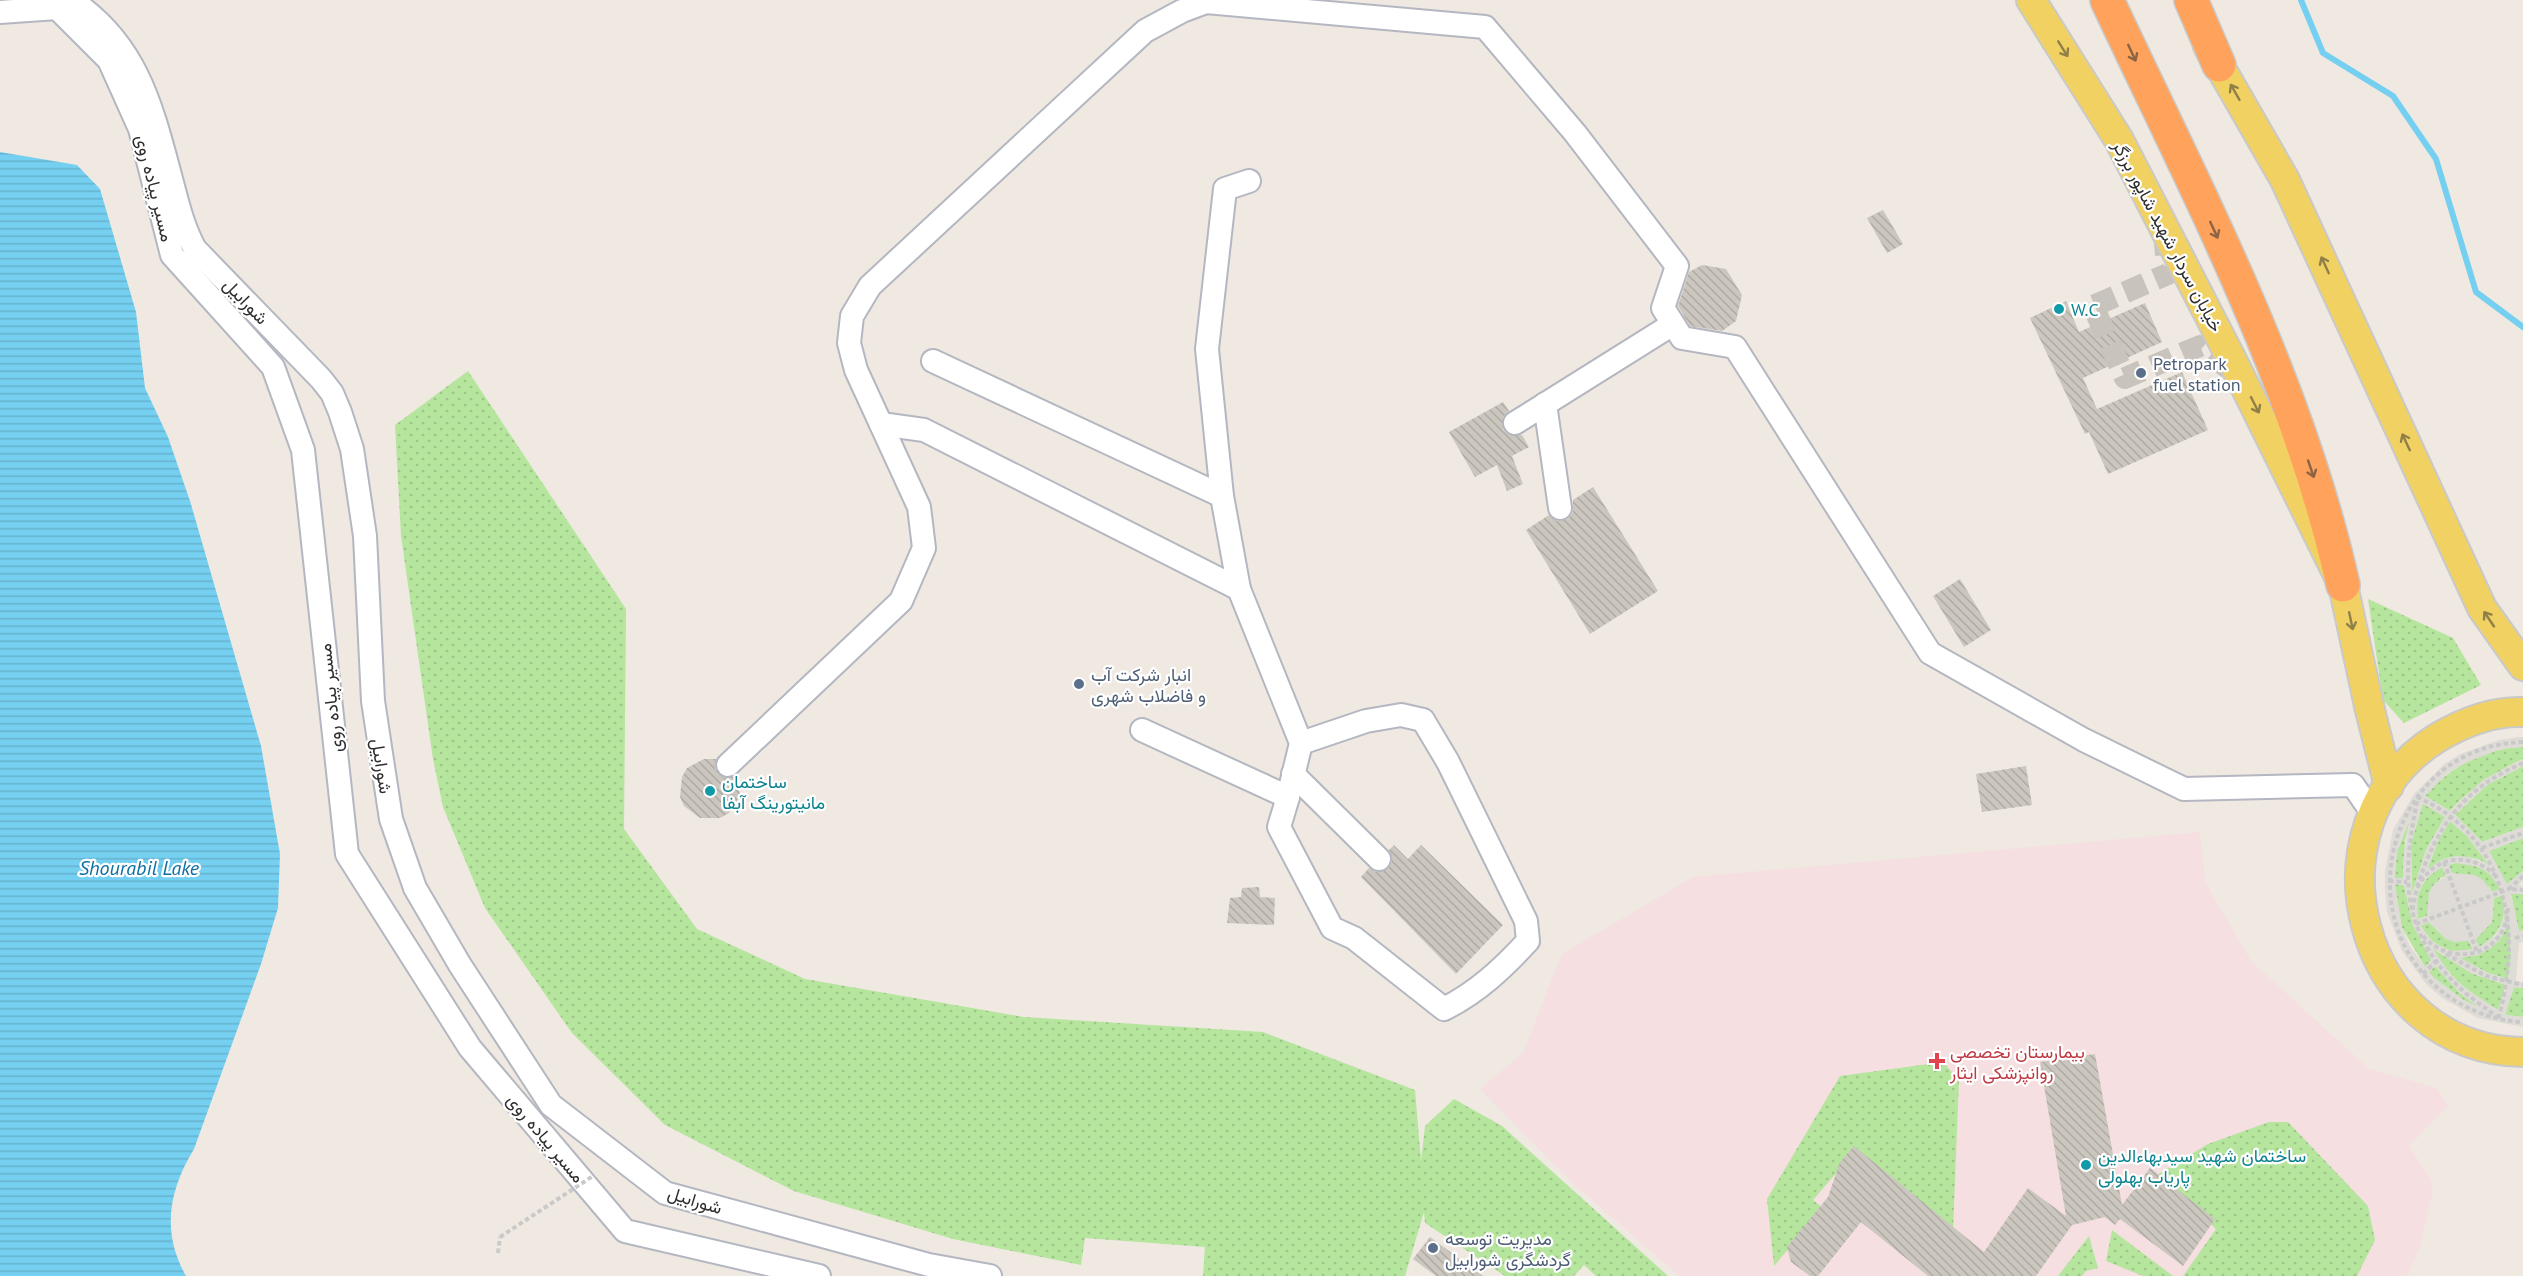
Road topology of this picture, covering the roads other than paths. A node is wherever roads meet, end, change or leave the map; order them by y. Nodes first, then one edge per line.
1 (71, 0) edge
2 (2031, 0) edge
3 (2108, 0) edge
4 (2182, 0) edge
5 (2191, 0) edge
6 (0, 12) edge
7 (2219, 65) junction
8 (1249, 181) dead end
9 (1673, 324) junction
10 (933, 361) dead end
11 (1545, 404) junction
12 (1515, 423) dead end
13 (881, 424) junction
14 (1222, 496) junction
15 (1560, 508) dead end
16 (2343, 585) junction
17 (1239, 589) junction
18 (2523, 666) edge
19 (2523, 712) edge
20 (1142, 730) dead end
21 (1301, 743) junction
22 (728, 765) dead end
23 (1293, 774) junction
24 (2407, 792) junction
25 (1288, 797) junction
26 (2373, 814) junction
27 (1378, 860) dead end
28 (2523, 1052) edge
29 (819, 1276) edge
30 (990, 1276) edge

1 - 30 street, شورابیل
2 -> 16 main road, خیابان سردار شهید شاپور برزگر
3 -> 16 highway
4 - 7 main road
5 - 7 highway
6 - 29 street, مسیر پیاده روی
18 -> 7 main road
8 - 14 street
9 - 11 street
9 - 13 street
9 - 26 street
10 - 14 street
11 - 12 street
11 - 15 street
13 - 17 street
13 - 22 street
14 - 17 street
16 -> 24 main road, خیابان سردار شهید شاپور برزگر
17 - 21 street
19 - 24 main road
20 - 25 street
21 - 23 street
21 - 25 street
23 - 25 street
23 - 27 street
24 - 26 main road
26 - 28 main road

